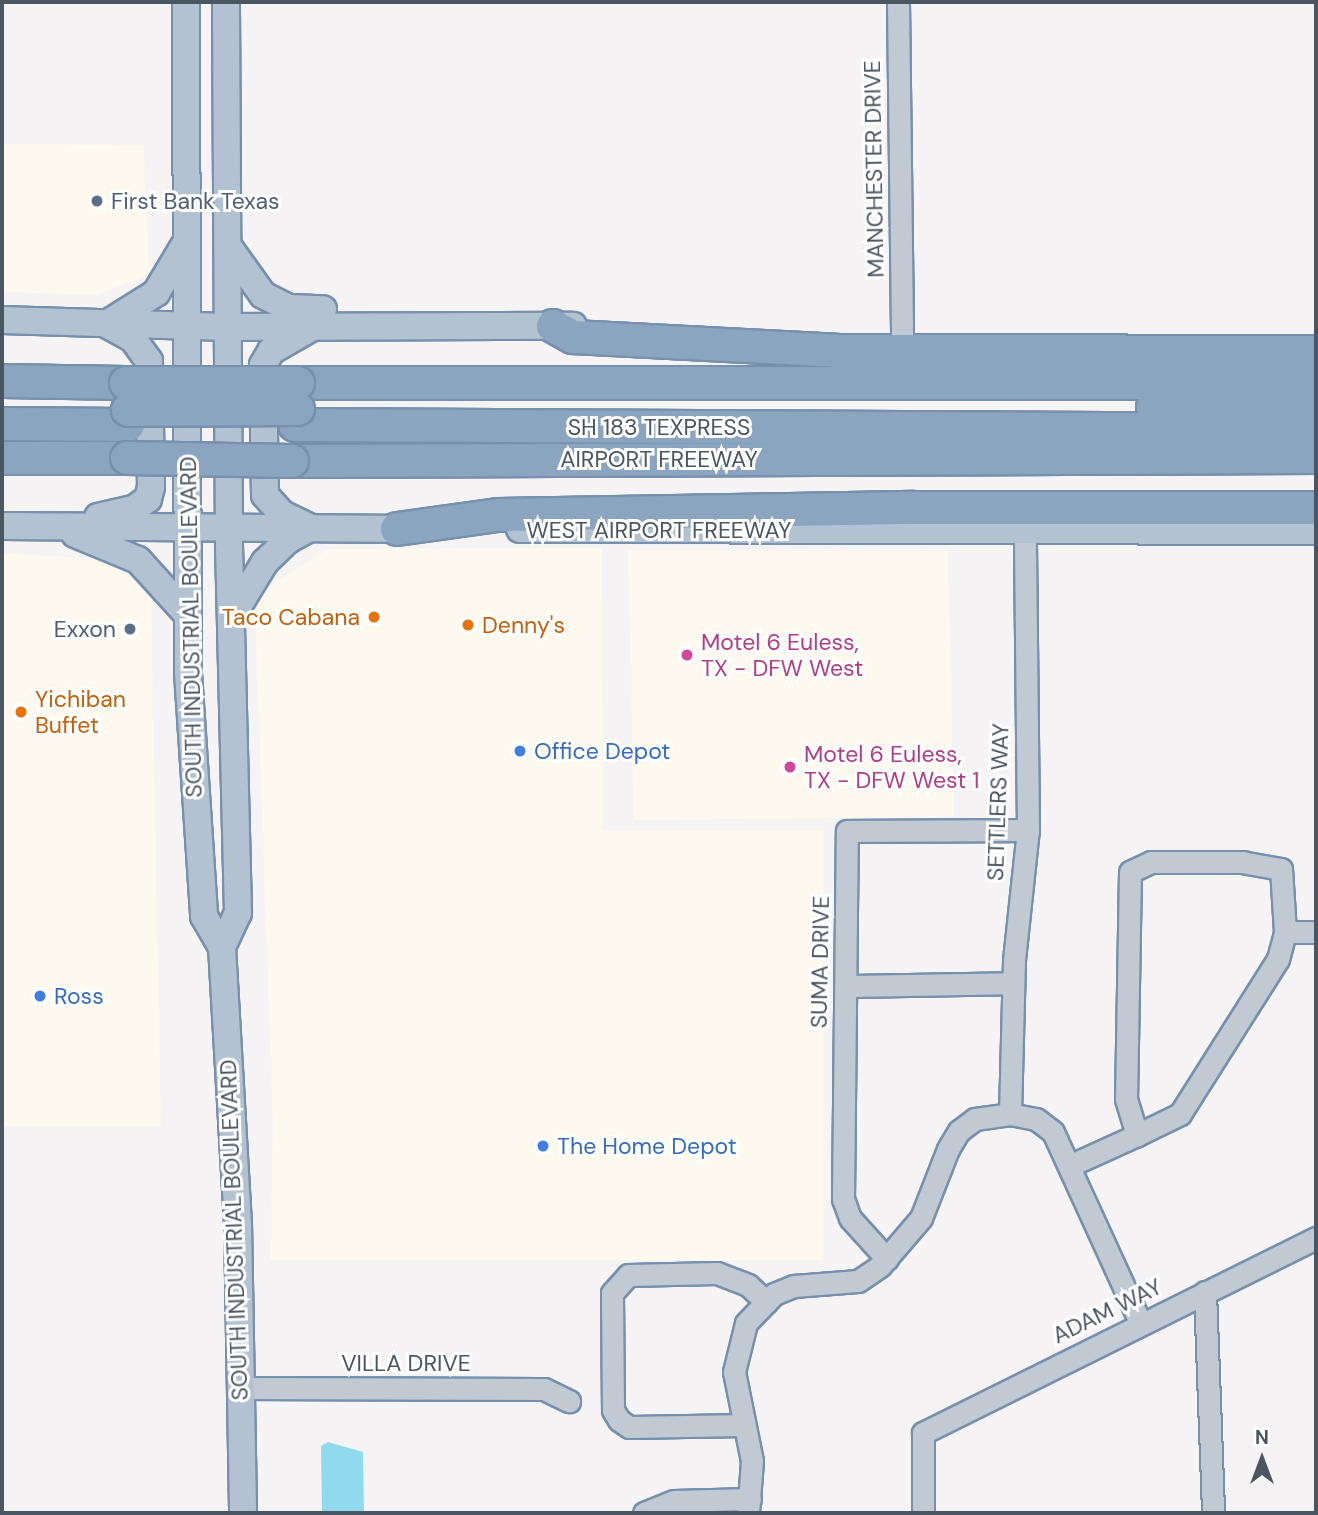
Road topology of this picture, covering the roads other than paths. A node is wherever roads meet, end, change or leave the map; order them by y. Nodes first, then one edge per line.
1 (187, 2) edge
2 (226, 2) edge
3 (898, 2) edge
4 (186, 242) junction
5 (228, 245) junction
6 (2, 320) edge
7 (106, 324) junction
8 (444, 324) junction
9 (316, 325) junction
10 (187, 326) junction
11 (553, 326) junction
12 (228, 327) junction
13 (902, 337) junction
14 (1316, 339) edge
15 (1316, 352) edge
16 (2, 381) edge
17 (1316, 383) edge
18 (127, 406) junction
19 (297, 406) junction
20 (1316, 407) edge
21 (2, 410) edge
22 (2, 424) edge
23 (1316, 430) edge
24 (1316, 457) edge
25 (2, 458) edge
26 (1316, 508) edge
27 (2, 526) edge
28 (53, 528) junction
29 (186, 528) junction
30 (229, 528) junction
31 (310, 528) junction
32 (397, 529) junction
33 (1316, 531) edge
34 (1025, 533) junction
35 (188, 615) junction
36 (231, 618) junction
37 (1028, 830) junction
38 (1285, 932) junction
39 (1316, 932) edge
40 (222, 947) junction
41 (1013, 983) junction
42 (846, 986) junction
43 (1010, 1114) junction
44 (1136, 1135) junction
45 (1071, 1165) junction
46 (1316, 1238) edge
47 (887, 1259) junction
48 (1205, 1292) junction
49 (766, 1302) junction
50 (1141, 1324) junction
51 (239, 1388) junction
52 (569, 1401) dead end
53 (744, 1425) junction
54 (749, 1506) edge
55 (243, 1513) edge
56 (644, 1513) edge
57 (923, 1513) edge
58 (1213, 1513) edge

1 - 4 main road, SOUTH INDUSTRIAL BOULEVARD
2 - 5 main road, SOUTH INDUSTRIAL BOULEVARD
3 - 13 street, MANCHESTER DRIVE
4 - 7 main road
4 - 10 main road, SOUTH INDUSTRIAL BOULEVARD
5 - 8 main road
5 - 12 main road, SOUTH INDUSTRIAL BOULEVARD
6 - 7 main road
7 - 10 main road
7 - 28 main road
8 - 9 main road
8 - 11 main road
9 - 12 main road
9 - 31 main road
10 - 12 main road
10 - 29 main road, SOUTH INDUSTRIAL BOULEVARD
11 - 13 main road
11 - 15 highway
12 - 30 main road, SOUTH INDUSTRIAL BOULEVARD
13 - 14 main road
16 - 18 highway
17 - 19 highway
18 - 19 highway, bridge
18 - 19 highway, SH 183 TEXPRESS
18 - 21 highway, SH 183 TEXPRESS
18 - 22 highway, SH 183 TEXPRESS
19 - 20 highway, SH 183 TEXPRESS
19 - 23 highway, SH 183 TEXPRESS
24 - 25 highway, AIRPORT FREEWAY, bridge
26 - 32 highway
27 - 28 main road, WEST AIRPORT FREEWAY
28 - 29 main road, WEST AIRPORT FREEWAY
28 - 35 main road
29 - 30 main road, WEST AIRPORT FREEWAY
29 - 35 main road, SOUTH INDUSTRIAL BOULEVARD
30 - 31 main road, WEST AIRPORT FREEWAY
30 - 36 main road, SOUTH INDUSTRIAL BOULEVARD
31 - 32 main road, WEST AIRPORT FREEWAY
31 - 36 main road
32 - 34 main road, WEST AIRPORT FREEWAY
33 - 34 main road, WEST AIRPORT FREEWAY
34 - 37 street, SETTLERS WAY
35 - 40 main road, SOUTH INDUSTRIAL BOULEVARD
36 - 40 main road, SOUTH INDUSTRIAL BOULEVARD
37 - 41 street, SETTLERS WAY
37 - 42 street, SUMA DRIVE
38 - 39 street
38 - 44 street
38 - 44 street
40 - 51 main road, SOUTH INDUSTRIAL BOULEVARD
41 - 42 street
41 - 43 street, SETTLERS WAY
42 - 47 street, SUMA DRIVE
43 - 45 street
43 - 47 street
44 - 45 street
45 - 50 street
46 - 48 street, ADAM WAY
47 - 49 street
48 - 50 street, ADAM WAY
48 - 58 street
49 - 53 street
49 - 53 street
50 - 57 street, ADAM WAY
51 - 52 street, VILLA DRIVE
51 - 55 main road, SOUTH INDUSTRIAL BOULEVARD
53 - 54 street
54 - 56 street

